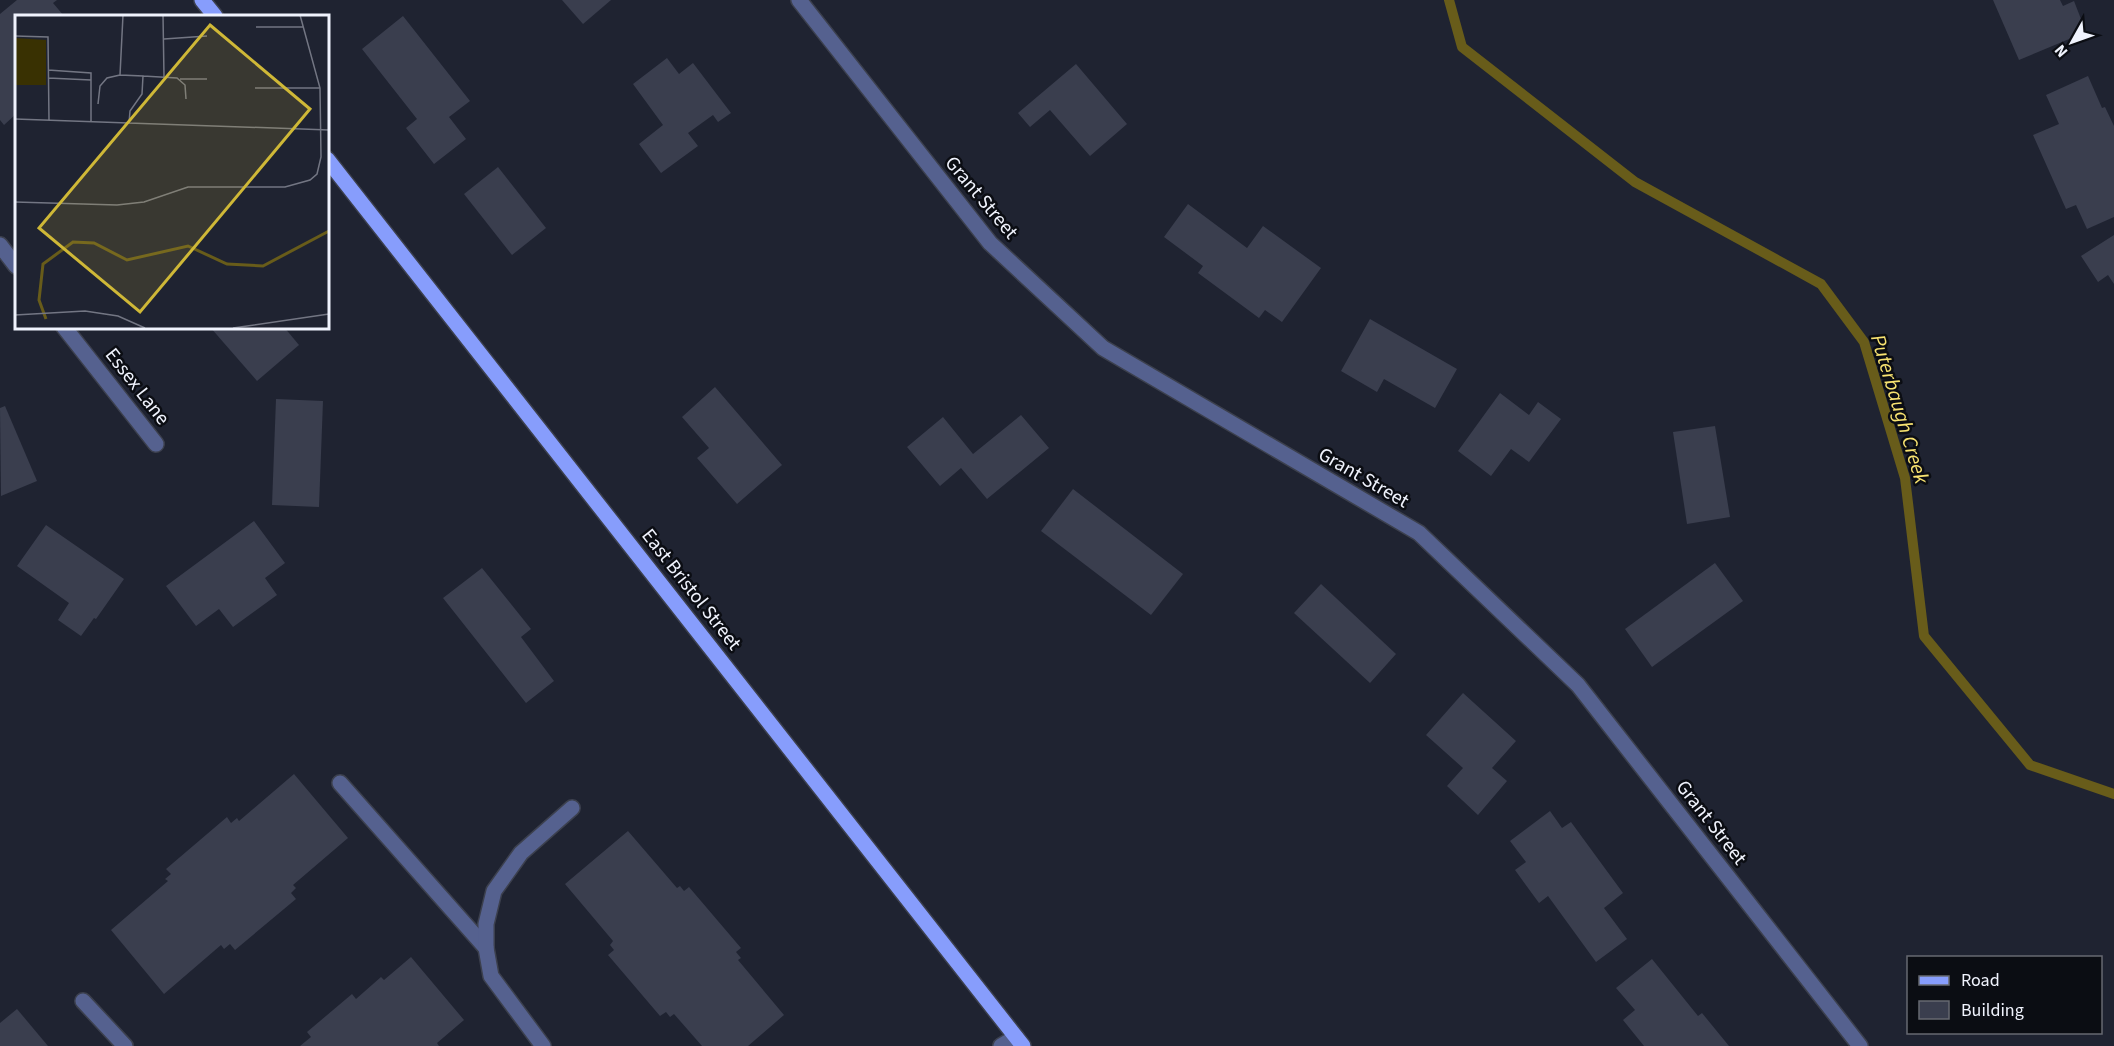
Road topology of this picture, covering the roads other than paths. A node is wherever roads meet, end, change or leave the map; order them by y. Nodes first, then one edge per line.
1 (202, 0) edge
2 (799, 0) edge
3 (214, 15) edge
4 (328, 160) edge
5 (0, 245) edge
6 (15, 265) edge
7 (65, 328) edge
8 (156, 444) dead end
9 (340, 783) dead end
10 (572, 808) dead end
11 (486, 948) junction
12 (83, 1001) dead end
13 (1020, 1041) edge
14 (125, 1046) edge
15 (543, 1046) edge
16 (1001, 1046) edge
17 (1860, 1046) edge

1 - 3 main road
2 - 17 street, Grant Street
4 - 13 main road, East Bristol Street
5 - 6 street
7 - 8 street, Essex Lane
9 - 11 street
10 - 11 street
11 - 15 street
12 - 14 street
13 - 16 street

